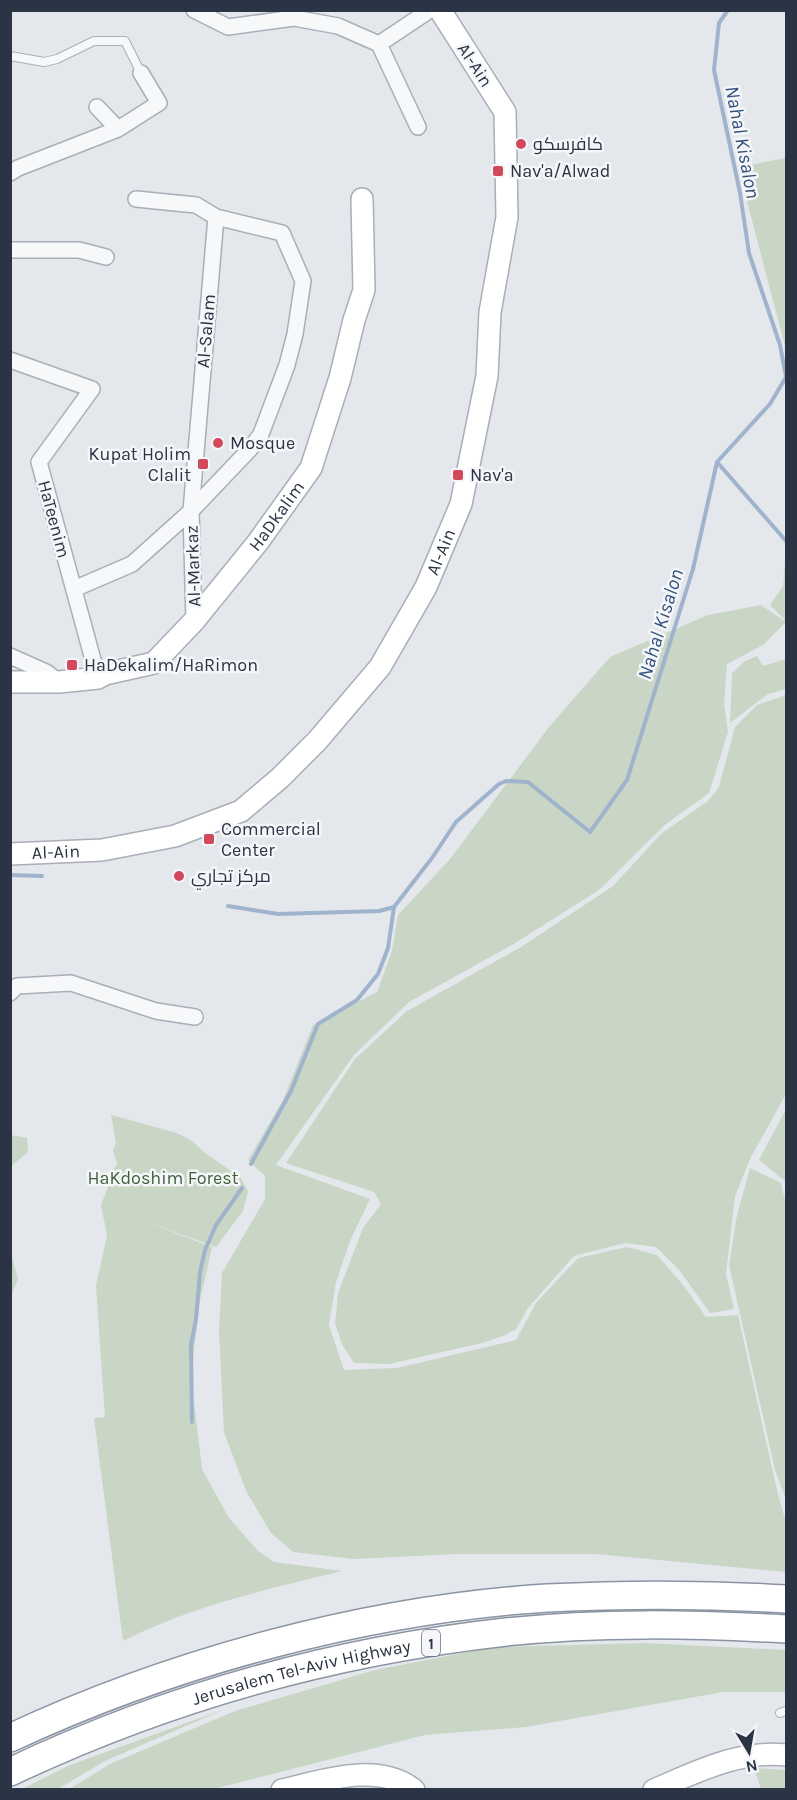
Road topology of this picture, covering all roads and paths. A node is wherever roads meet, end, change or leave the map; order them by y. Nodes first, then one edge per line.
1 (194, 10) edge
2 (429, 10) edge
3 (440, 10) edge
4 (380, 44) junction
5 (10, 56) edge
6 (141, 73) joint
7 (97, 107) dead end
8 (418, 127) dead end
9 (118, 129) junction
10 (10, 173) edge
11 (136, 199) dead end
12 (362, 199) dead end
13 (216, 217) junction
14 (10, 250) edge
15 (106, 257) dead end
16 (10, 360) edge
17 (191, 511) junction
18 (74, 589) junction
19 (195, 621) junction
20 (10, 656) edge
21 (98, 678) junction
22 (10, 682) edge
23 (59, 682) junction
24 (10, 854) edge
25 (10, 993) edge
26 (195, 1017) dead end
27 (786, 1599) edge
28 (786, 1629) edge
29 (150, 1682) junction
30 (10, 1730) edge
31 (88, 1737) junction
32 (10, 1738) edge
33 (786, 1755) edge
34 (10, 1772) edge
35 (10, 1778) edge
36 (305, 1787) edge
37 (282, 1790) edge
38 (414, 1790) edge
39 (654, 1790) edge

1 - 4 street
2 - 4 street
3 - 24 street, Al-Ain
4 - 8 street
5 - 6 lane
6 - 9 street
7 - 9 street
9 - 10 street
11 - 13 street
12 - 19 street, HaDkalim
13 - 17 street, Al-Salam
13 - 17 street
14 - 15 street
16 - 18 street, HaTeenim
17 - 18 street
17 - 19 street, Al-Markaz
18 - 21 street, HaTeenim
19 - 21 street, HaDkalim
20 - 23 street
21 - 23 street, HaDkalim
22 - 23 street, HaDkalim
25 - 26 street
27 - 29 highway, Jerusalem Tel-Aviv Highway / 1
28 - 31 highway, Jerusalem Tel-Aviv Highway / 1
29 - 30 highway
29 - 32 highway, Jerusalem Tel-Aviv Highway / 1
31 - 34 highway, Jerusalem Tel-Aviv Highway / 1
31 - 35 highway
33 - 39 street
36 - 37 street
36 - 38 street

